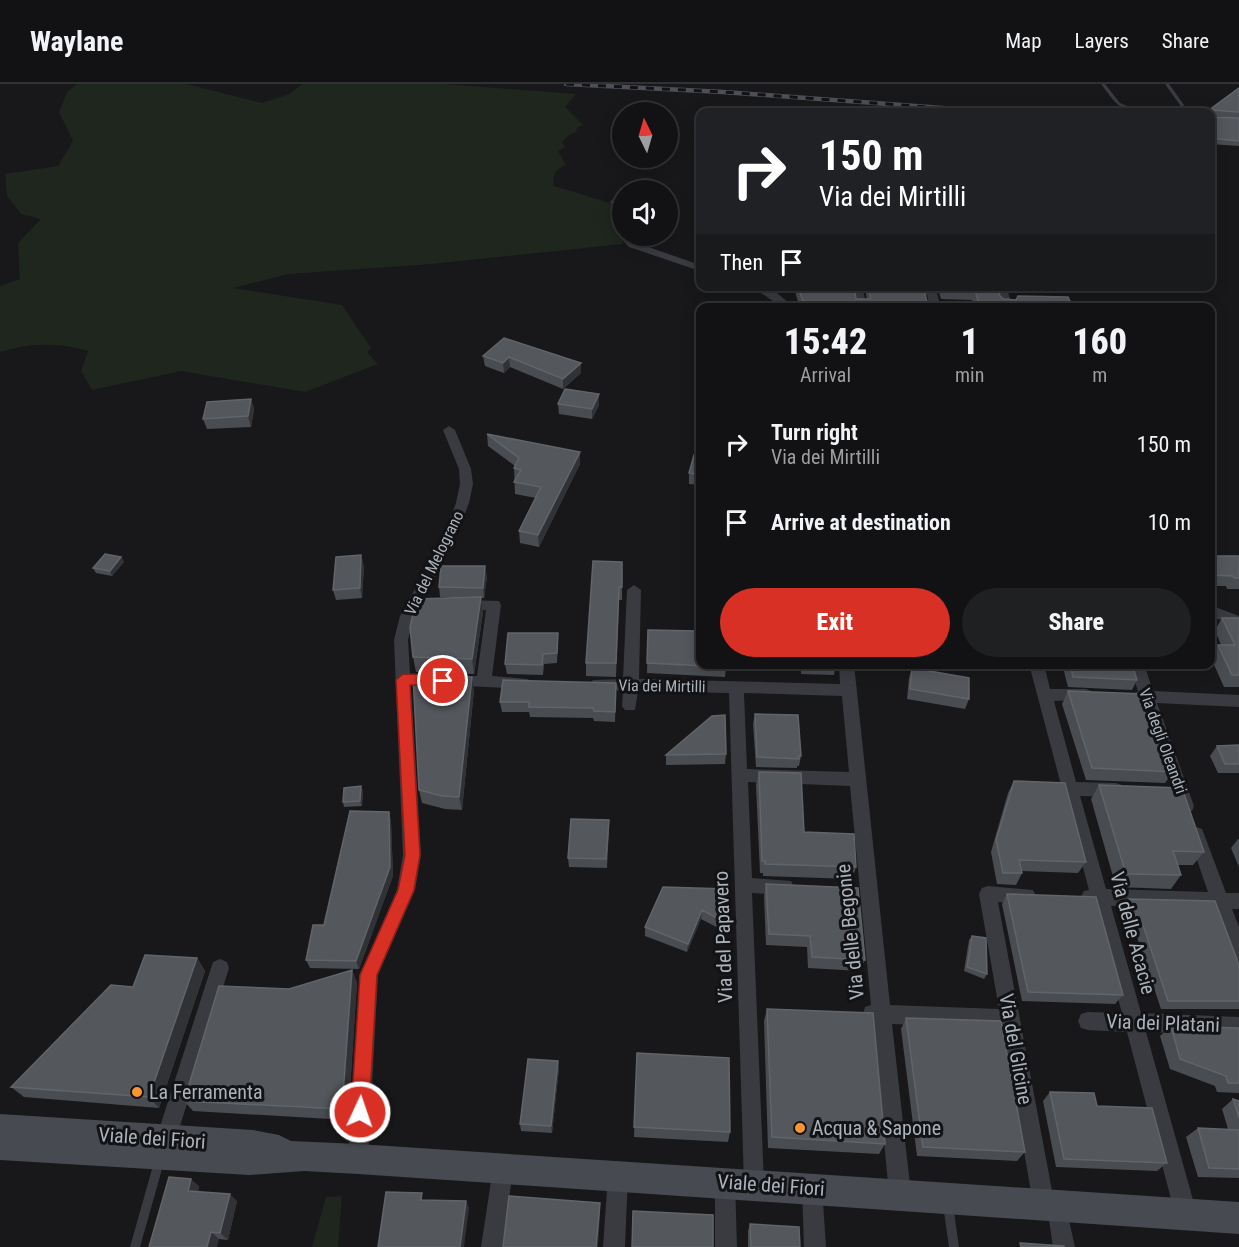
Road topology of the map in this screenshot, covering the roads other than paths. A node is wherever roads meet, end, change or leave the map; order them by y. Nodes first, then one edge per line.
1 (1103, 84) edge
2 (1167, 84) edge
3 (1128, 108) edge
4 (1181, 108) edge
5 (636, 246) edge
6 (696, 267) edge
7 (768, 291) edge
8 (784, 303) edge
9 (449, 430) dead end
10 (634, 590) dead end
11 (413, 604) junction
12 (1215, 612) edge
13 (1239, 622) edge
14 (846, 669) edge
15 (1037, 669) edge
16 (1138, 669) edge
17 (438, 681) edge
18 (484, 682) junction
19 (540, 683) edge
20 (586, 684) edge
21 (631, 685) junction
22 (736, 688) junction
23 (848, 690) junction
24 (1044, 695) junction
25 (1102, 696) edge
26 (1125, 696) edge
27 (1147, 697) junction
28 (1239, 701) edge
29 (630, 706) dead end
30 (740, 775) junction
31 (857, 779) junction
32 (1070, 789) junction
33 (1137, 791) edge
34 (1159, 792) edge
35 (1182, 793) junction
36 (743, 885) junction
37 (800, 887) edge
38 (846, 889) edge
39 (869, 890) junction
40 (1044, 896) edge
41 (1077, 897) edge
42 (1100, 898) junction
43 (1221, 901) junction
44 (1239, 901) edge
45 (1239, 952) edge
46 (220, 968) dead end
47 (748, 1009) junction
48 (770, 1010) edge
49 (859, 1013) edge
50 (881, 1014) junction
51 (1010, 1019) junction
52 (1088, 1021) dead end
53 (1133, 1022) junction
54 (1239, 1026) edge
55 (0, 1129) edge
56 (0, 1145) edge
57 (163, 1147) junction
58 (357, 1159) junction
59 (503, 1168) junction
60 (618, 1175) junction
61 (740, 1183) junction
62 (812, 1188) junction
63 (900, 1194) junction
64 (947, 1197) junction
65 (1051, 1205) junction
66 (1186, 1214) junction
67 (1239, 1218) edge
68 (135, 1247) edge
69 (492, 1247) edge
70 (614, 1247) edge
71 (726, 1247) edge
72 (815, 1247) edge
73 (954, 1247) edge
74 (1064, 1247) edge

1 - 3 lane
2 - 4 lane
5 - 6 street
7 - 8 street
9 - 11 street, Via del Melograno
10 - 21 street
11 - 18 street
11 - 58 street, Via del Melograno
12 - 13 street
14 - 23 street, Via delle Begonie
15 - 24 street, Via delle Acacie
16 - 27 street, Via degli Oleandri
17 - 18 street
18 - 19 street
20 - 21 street, Via dei Mirtilli
21 - 22 street, Via dei Mirtilli
21 - 29 street
22 - 23 street, Via dei Mirtilli
22 - 30 street, Via del Papavero
23 - 31 street, Via delle Begonie
24 - 25 street
24 - 32 street, Via delle Acacie
26 - 27 street
27 - 28 street
27 - 35 street, Via degli Oleandri
30 - 31 street
30 - 36 street, Via del Papavero
31 - 39 street, Via delle Begonie
32 - 33 street
32 - 42 street, Via delle Acacie
34 - 35 street
35 - 43 street, Via degli Oleandri
36 - 37 street
36 - 47 street, Via del Papavero
38 - 39 street
39 - 50 street, Via delle Begonie
40 - 51 street, Via del Glicine
41 - 42 street
42 - 43 street
42 - 53 street, Via delle Acacie
43 - 44 street
43 - 45 street, Via degli Oleandri
46 - 57 street
47 - 48 street
47 - 61 street, Via del Papavero
49 - 50 street
50 - 51 street
50 - 63 street, Via delle Begonie
51 - 65 street, Via del Glicine
52 - 53 street, Via dei Platani
53 - 54 street, Via dei Platani
53 - 66 street, Via delle Acacie
55 - 57 street, Viale dei Fiori
56 - 57 street, Viale dei Fiori
57 - 58 street, Viale dei Fiori
57 - 68 lane
58 - 59 street, Viale dei Fiori
59 - 60 street, Viale dei Fiori
59 - 69 street
60 - 61 street, Viale dei Fiori
60 - 70 street
61 - 62 street, Viale dei Fiori
61 - 71 street, Via del Papavero
62 - 63 street, Viale dei Fiori
62 - 72 street
63 - 64 street, Viale dei Fiori
64 - 65 street, Viale dei Fiori
64 - 73 lane
65 - 66 street, Viale dei Fiori
65 - 74 street, Via del Glicine
66 - 67 street, Viale dei Fiori

